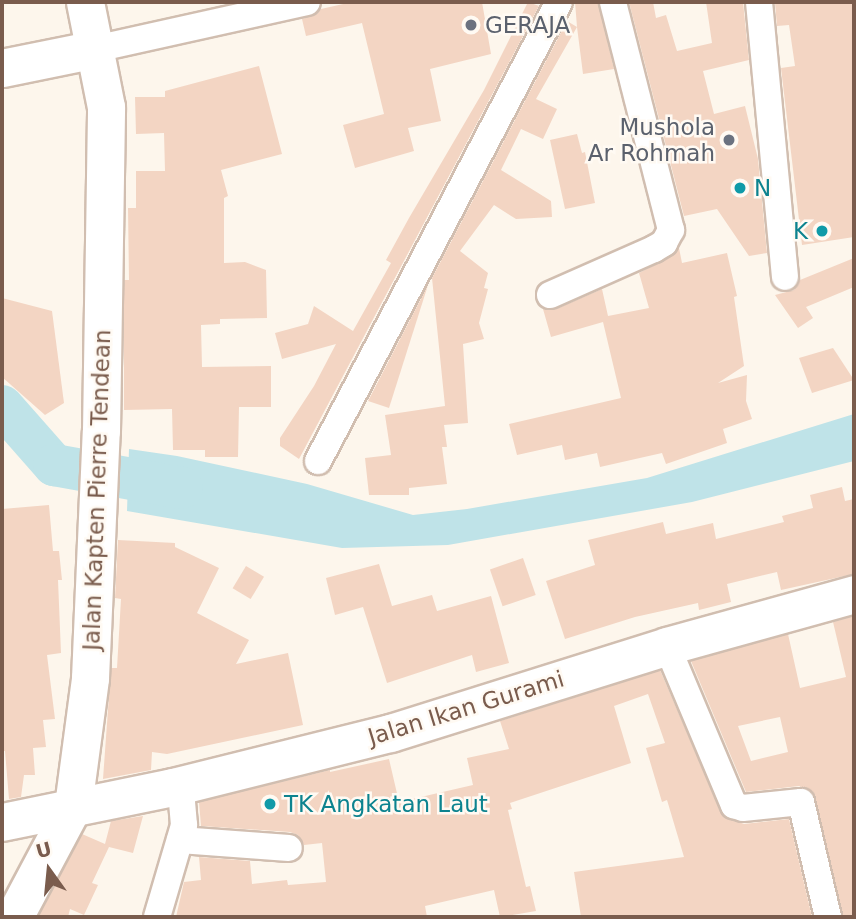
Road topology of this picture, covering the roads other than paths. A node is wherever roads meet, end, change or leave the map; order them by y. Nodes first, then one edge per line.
1 (85, 2) edge
2 (307, 2) edge
3 (559, 2) edge
4 (613, 2) edge
5 (759, 2) edge
6 (95, 49) junction
7 (2, 68) edge
8 (785, 277) dead end
9 (550, 295) dead end
10 (318, 461) dead end
11 (854, 594) edge
12 (667, 646) junction
13 (173, 787) junction
14 (73, 806) junction
15 (2, 822) edge
16 (180, 840) junction
17 (289, 848) dead end
18 (14, 917) edge
19 (157, 917) edge
20 (828, 917) edge

1 - 6 main road, Jalan Kapten Pierre Tendean
2 - 6 street
3 - 10 street
4 - 9 street
5 - 8 street
6 - 7 main road
6 - 14 main road, Jalan Kapten Pierre Tendean
11 - 12 main road, Jalan Ikan Gurami
12 - 13 main road, Jalan Ikan Gurami
12 - 20 street
13 - 14 main road, Jalan Ikan Gurami
13 - 16 street
14 - 15 main road, Jalan Ikan Gurami
14 - 18 main road, Jalan Kapten Pierre Tendean
16 - 17 street
16 - 19 street

